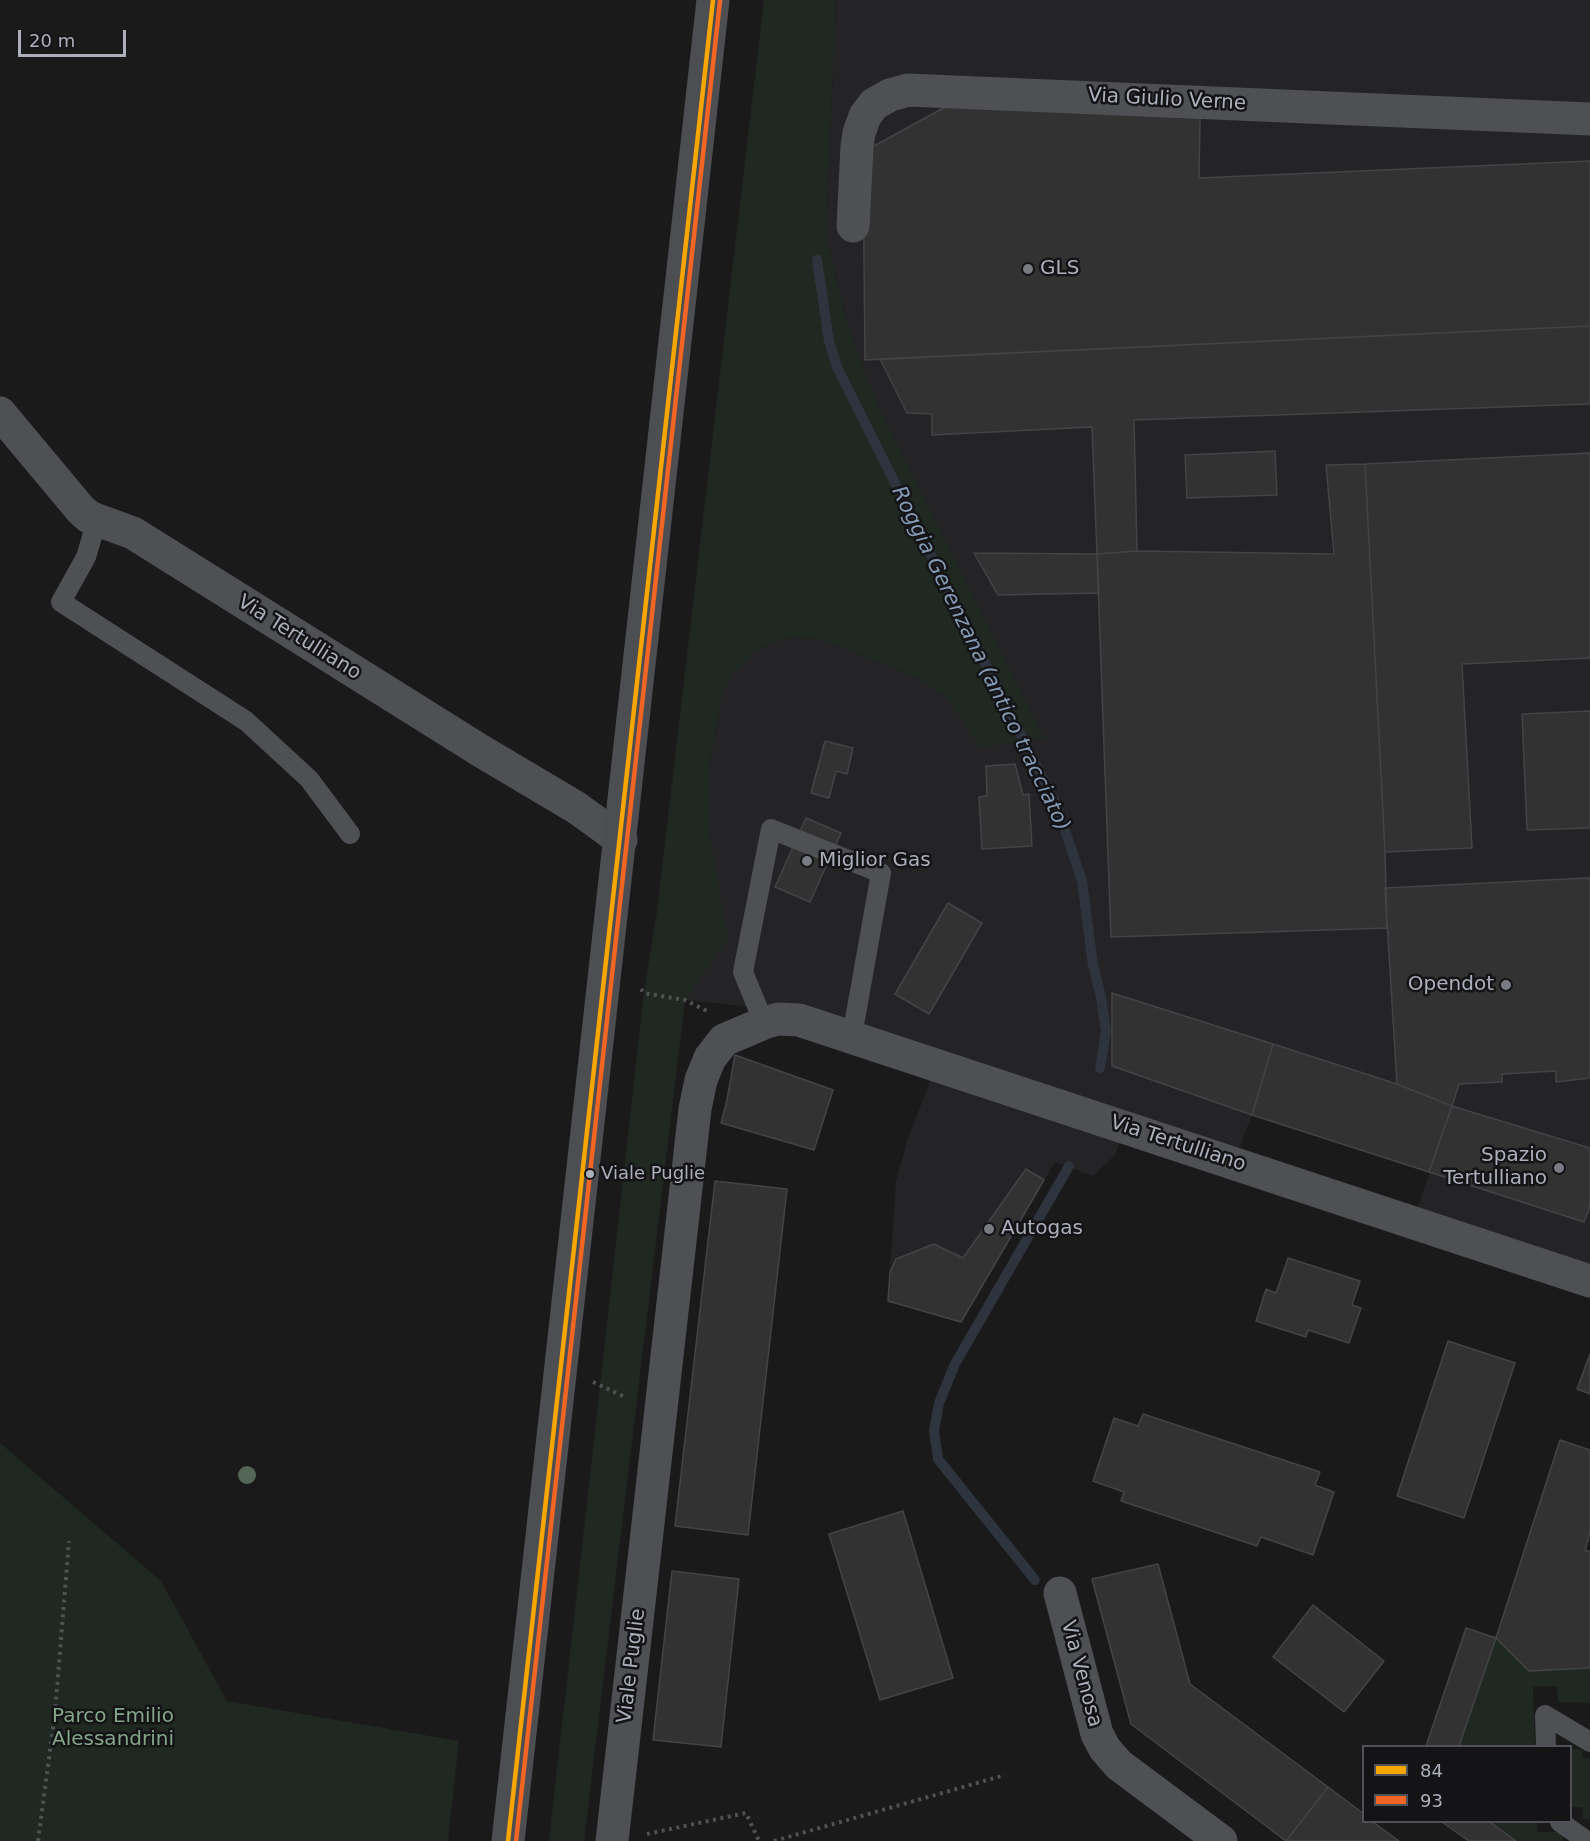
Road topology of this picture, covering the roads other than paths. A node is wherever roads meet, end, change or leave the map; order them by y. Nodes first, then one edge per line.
1 (713, 0) edge
2 (1590, 119) edge
3 (853, 226) dead end
4 (0, 413) edge
5 (97, 520) junction
6 (350, 834) dead end
7 (621, 840) junction
8 (764, 1023) junction
9 (852, 1036) junction
10 (1590, 1281) edge
11 (1060, 1593) dead end
12 (1590, 1742) edge
13 (1546, 1745) edge
14 (1563, 1823) edge
15 (625, 1838) edge
16 (508, 1841) edge
17 (1221, 1841) edge
18 (1587, 1841) edge

1 - 7 main road
2 - 3 street, Via Giulio Verne
4 - 5 street, Via Tertulliano
5 - 6 lane
5 - 7 street, Via Tertulliano
7 - 16 main road
8 - 9 street, Via Tertulliano
8 - 9 lane
8 - 15 street, Viale Puglie
9 - 10 street, Via Tertulliano
11 - 17 street, Via Venosa
12 - 13 lane
14 - 18 lane

